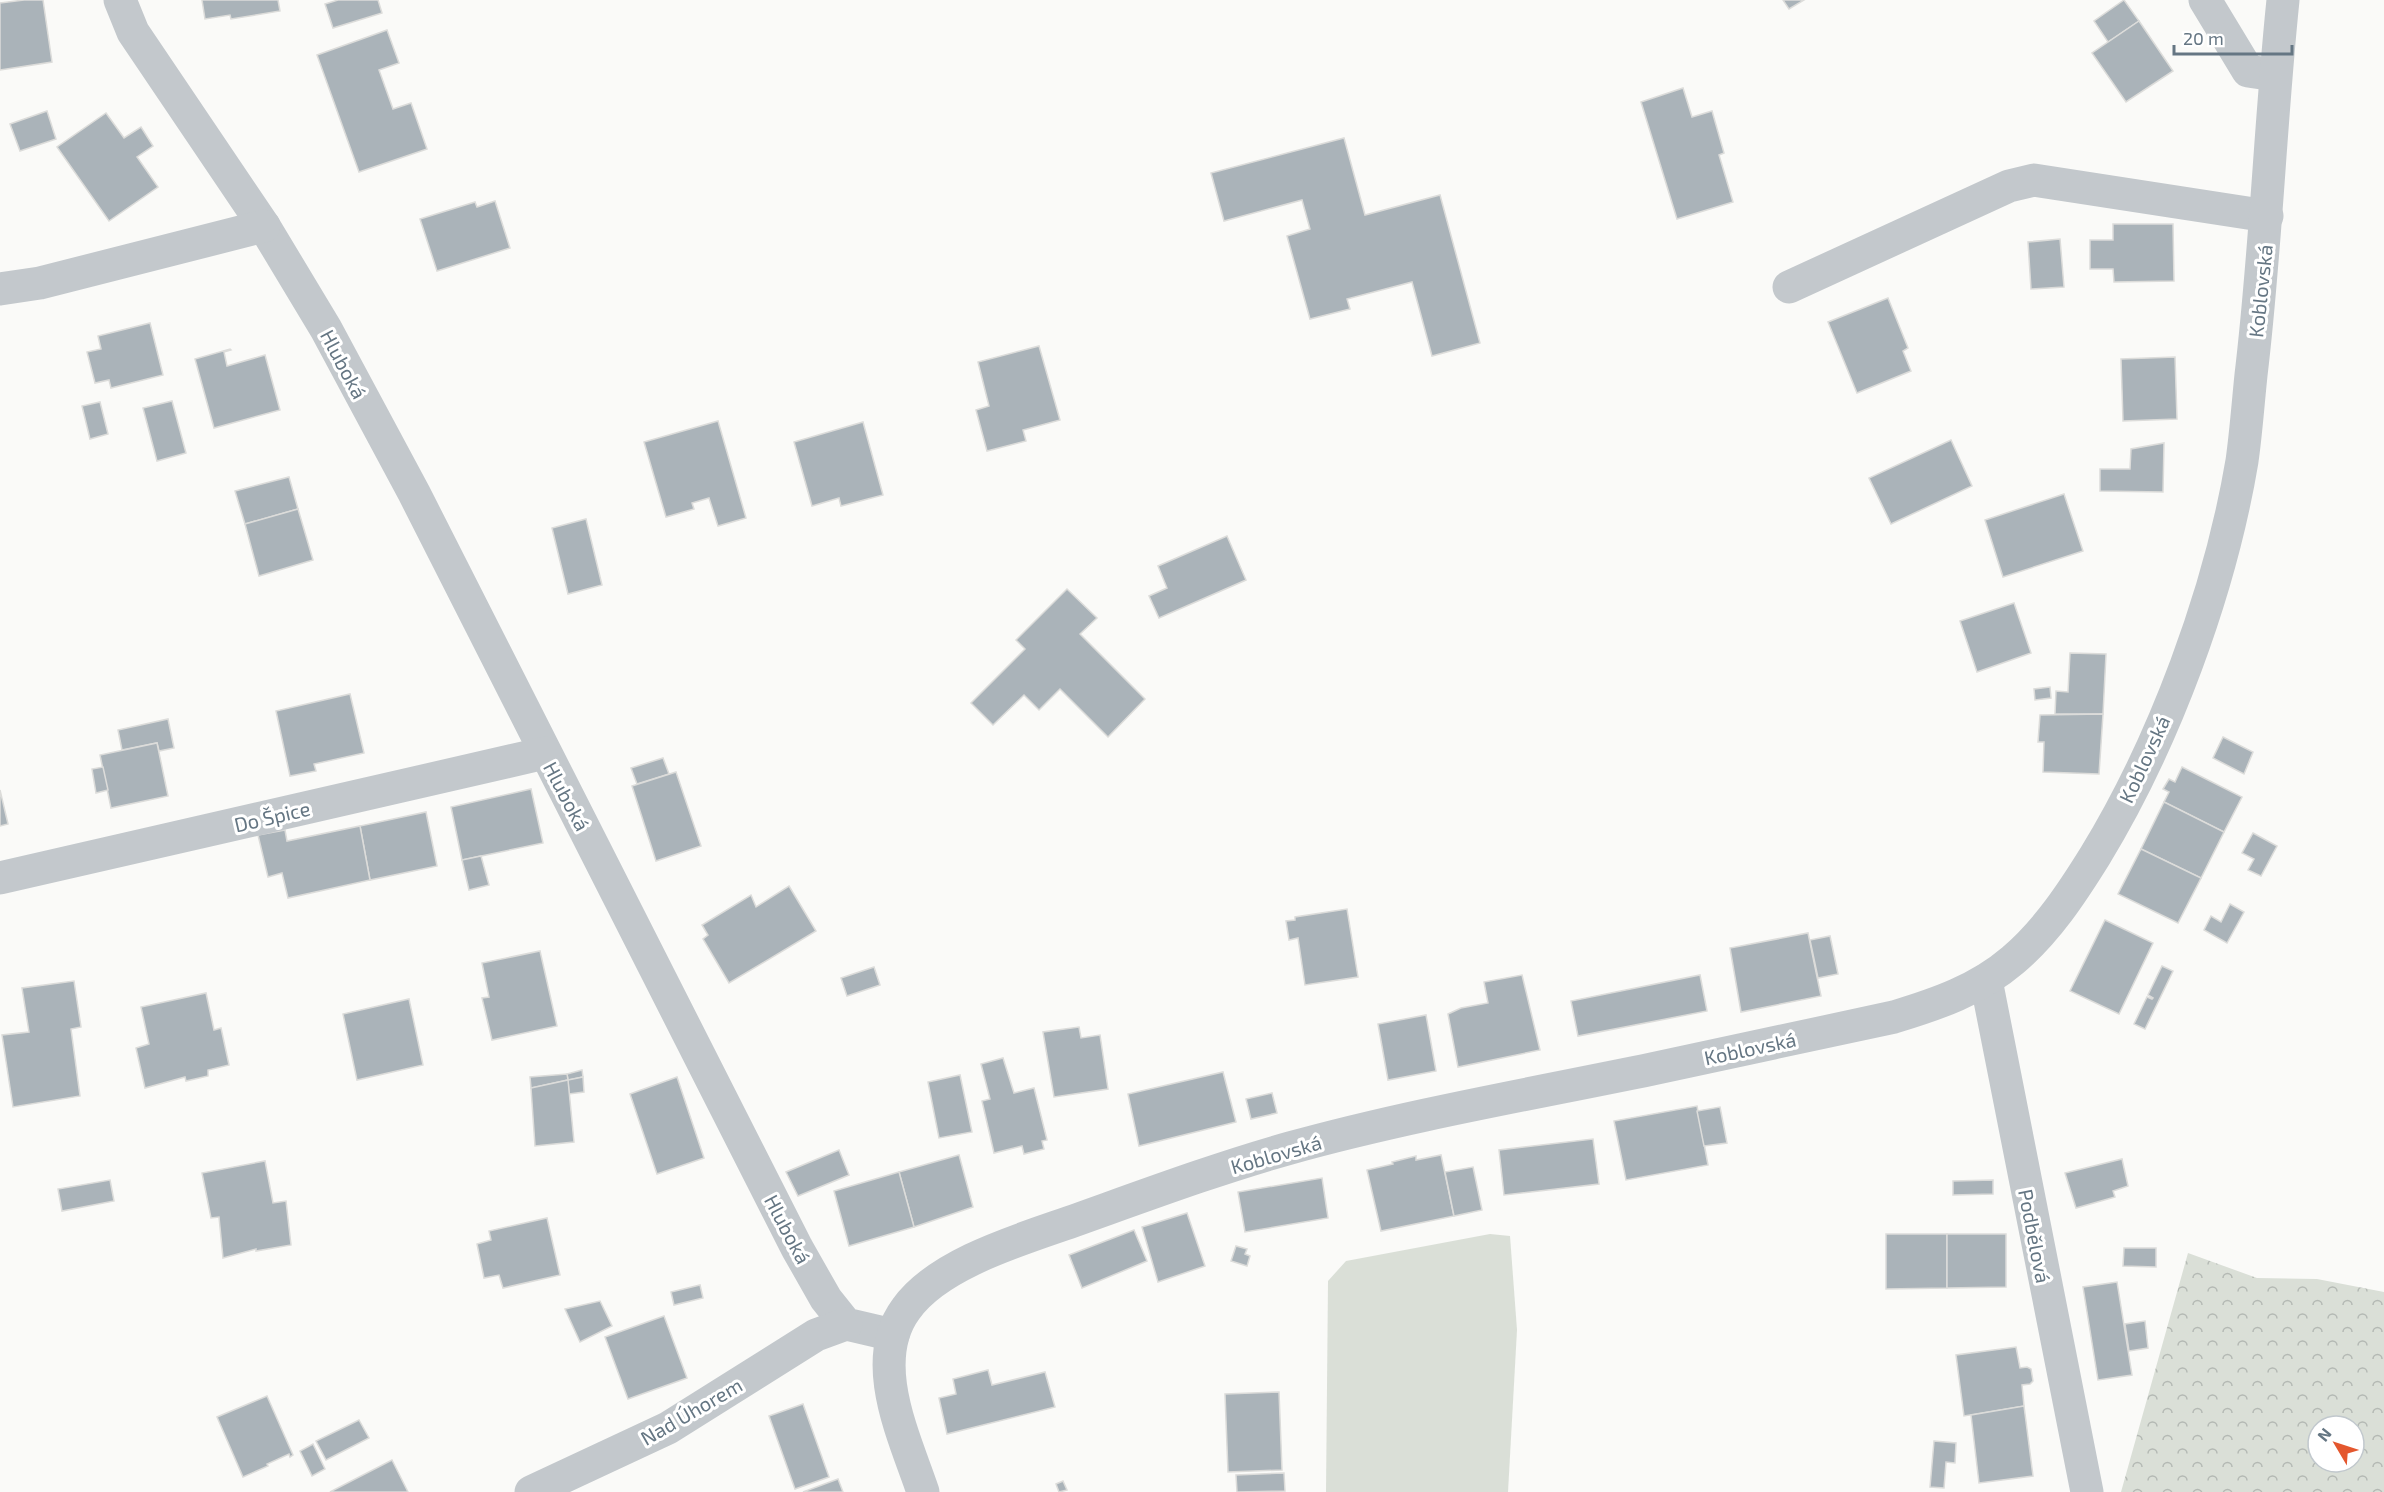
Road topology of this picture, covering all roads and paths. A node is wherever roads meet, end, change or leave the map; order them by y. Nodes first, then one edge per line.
1 (120, 0) edge
2 (2205, 0) edge
3 (2283, 0) edge
4 (2275, 75) junction
5 (2267, 216) junction
6 (264, 226) junction
7 (1789, 287) dead end
8 (0, 289) edge
9 (544, 753) junction
10 (0, 878) edge
11 (1986, 980) junction
12 (846, 1324) junction
13 (893, 1335) junction
14 (531, 1492) edge
15 (923, 1492) edge
16 (2087, 1492) edge

1 - 6 street, Hluboká
2 - 4 street
3 - 4 street, Koblovská
4 - 5 street, Koblovská
5 - 7 street, Koblovská
5 - 11 street, Koblovská
6 - 8 street
6 - 9 street, Hluboká
9 - 10 street, Do Špice
9 - 12 street, Hluboká
11 - 13 street, Koblovská
11 - 16 street, Podbělová
12 - 13 street
12 - 14 street, Nad Úhorem
13 - 15 street, Koblovská

